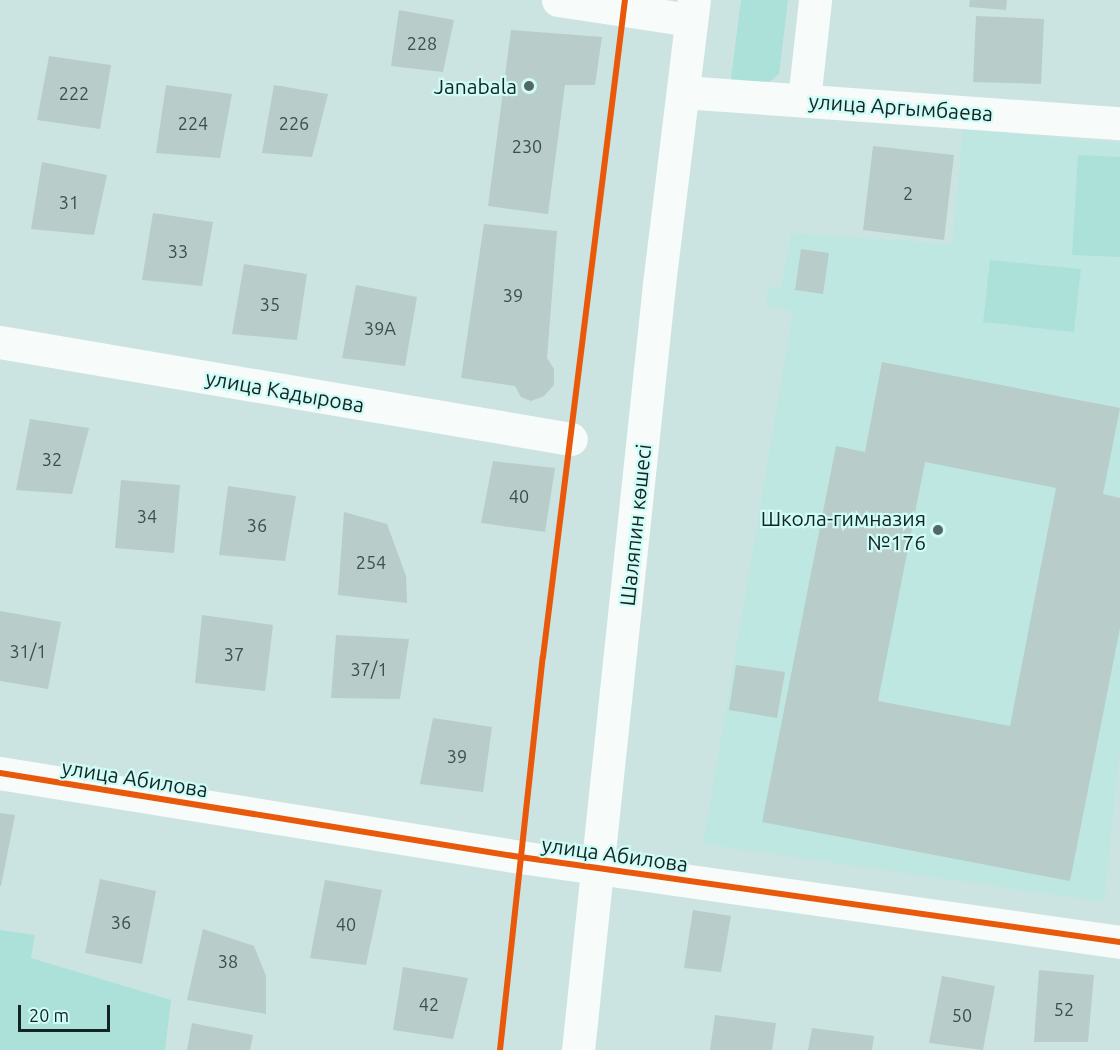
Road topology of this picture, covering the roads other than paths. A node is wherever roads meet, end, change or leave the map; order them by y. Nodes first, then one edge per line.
1 (558, 0) edge
2 (815, 0) edge
3 (692, 10) edge
4 (683, 92) junction
5 (804, 100) junction
6 (1120, 123) edge
7 (0, 342) edge
8 (571, 439) dead end
9 (0, 773) edge
10 (599, 867) junction
11 (1120, 942) edge
12 (578, 1050) edge

1 - 3 street
2 - 5 street
3 - 4 street, Шаляпин көшесі
4 - 5 street, улица Аргымбаева
4 - 10 street, Шаляпин көшесі
5 - 6 street, улица Аргымбаева
7 - 8 street, улица Кадырова
9 - 10 street, улица Абилова
10 - 11 street, улица Абилова
10 - 12 street, Шаляпин көшесі

